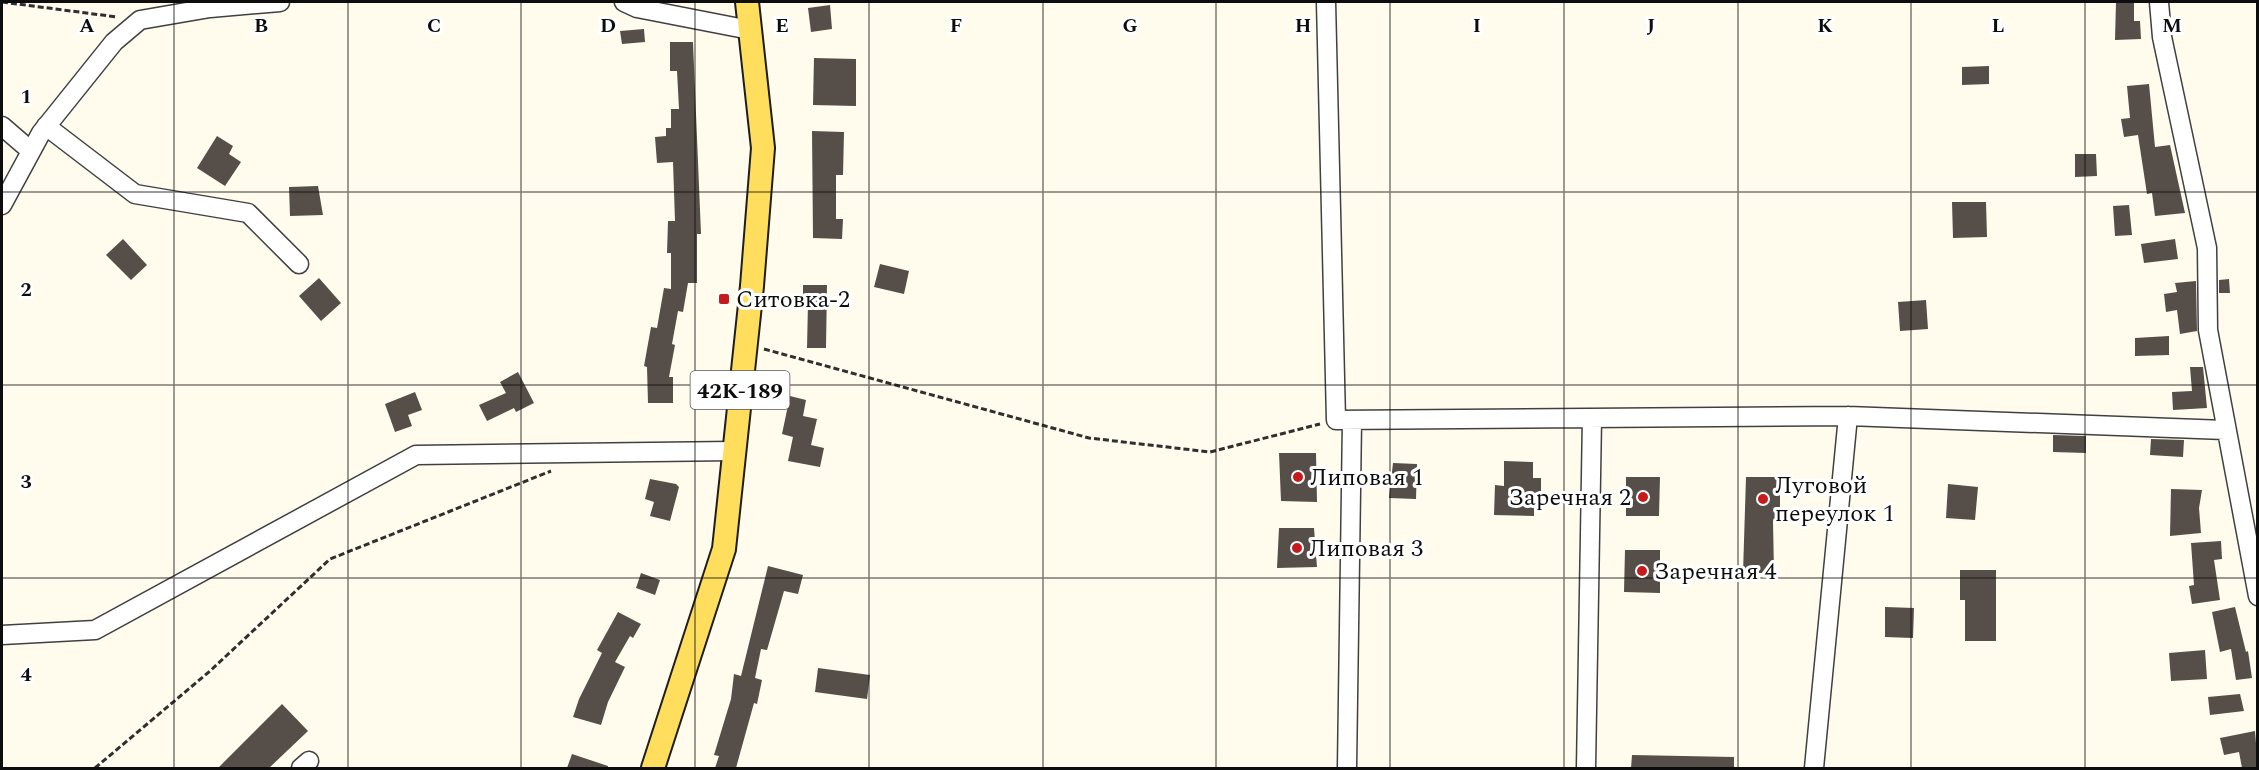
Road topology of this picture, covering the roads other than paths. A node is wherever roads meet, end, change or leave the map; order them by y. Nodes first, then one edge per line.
1 (280, 2) edge
2 (624, 2) edge
3 (747, 2) edge
4 (1326, 2) edge
5 (2158, 2) edge
6 (750, 30) junction
7 (2, 126) edge
8 (46, 126) junction
9 (31, 150) junction
10 (2, 205) edge
11 (299, 264) dead end
12 (1848, 416) junction
13 (1592, 418) junction
14 (1344, 420) junction
15 (2225, 430) junction
16 (733, 451) junction
17 (2258, 596) edge
18 (2, 635) edge
19 (653, 768) edge
20 (1347, 768) edge
21 (1586, 768) edge
22 (1814, 768) edge

1 - 8 street
2 - 6 street
3 - 6 main road, 42К-189
4 - 14 street
5 - 15 street
6 - 16 main road, 42К-189
7 - 9 street
8 - 9 street
8 - 11 street
9 - 10 street
12 - 13 street
12 - 15 street
12 - 22 street
13 - 14 street
13 - 21 street
14 - 20 street
15 - 17 street
16 - 18 street
16 - 19 main road, 42К-189

